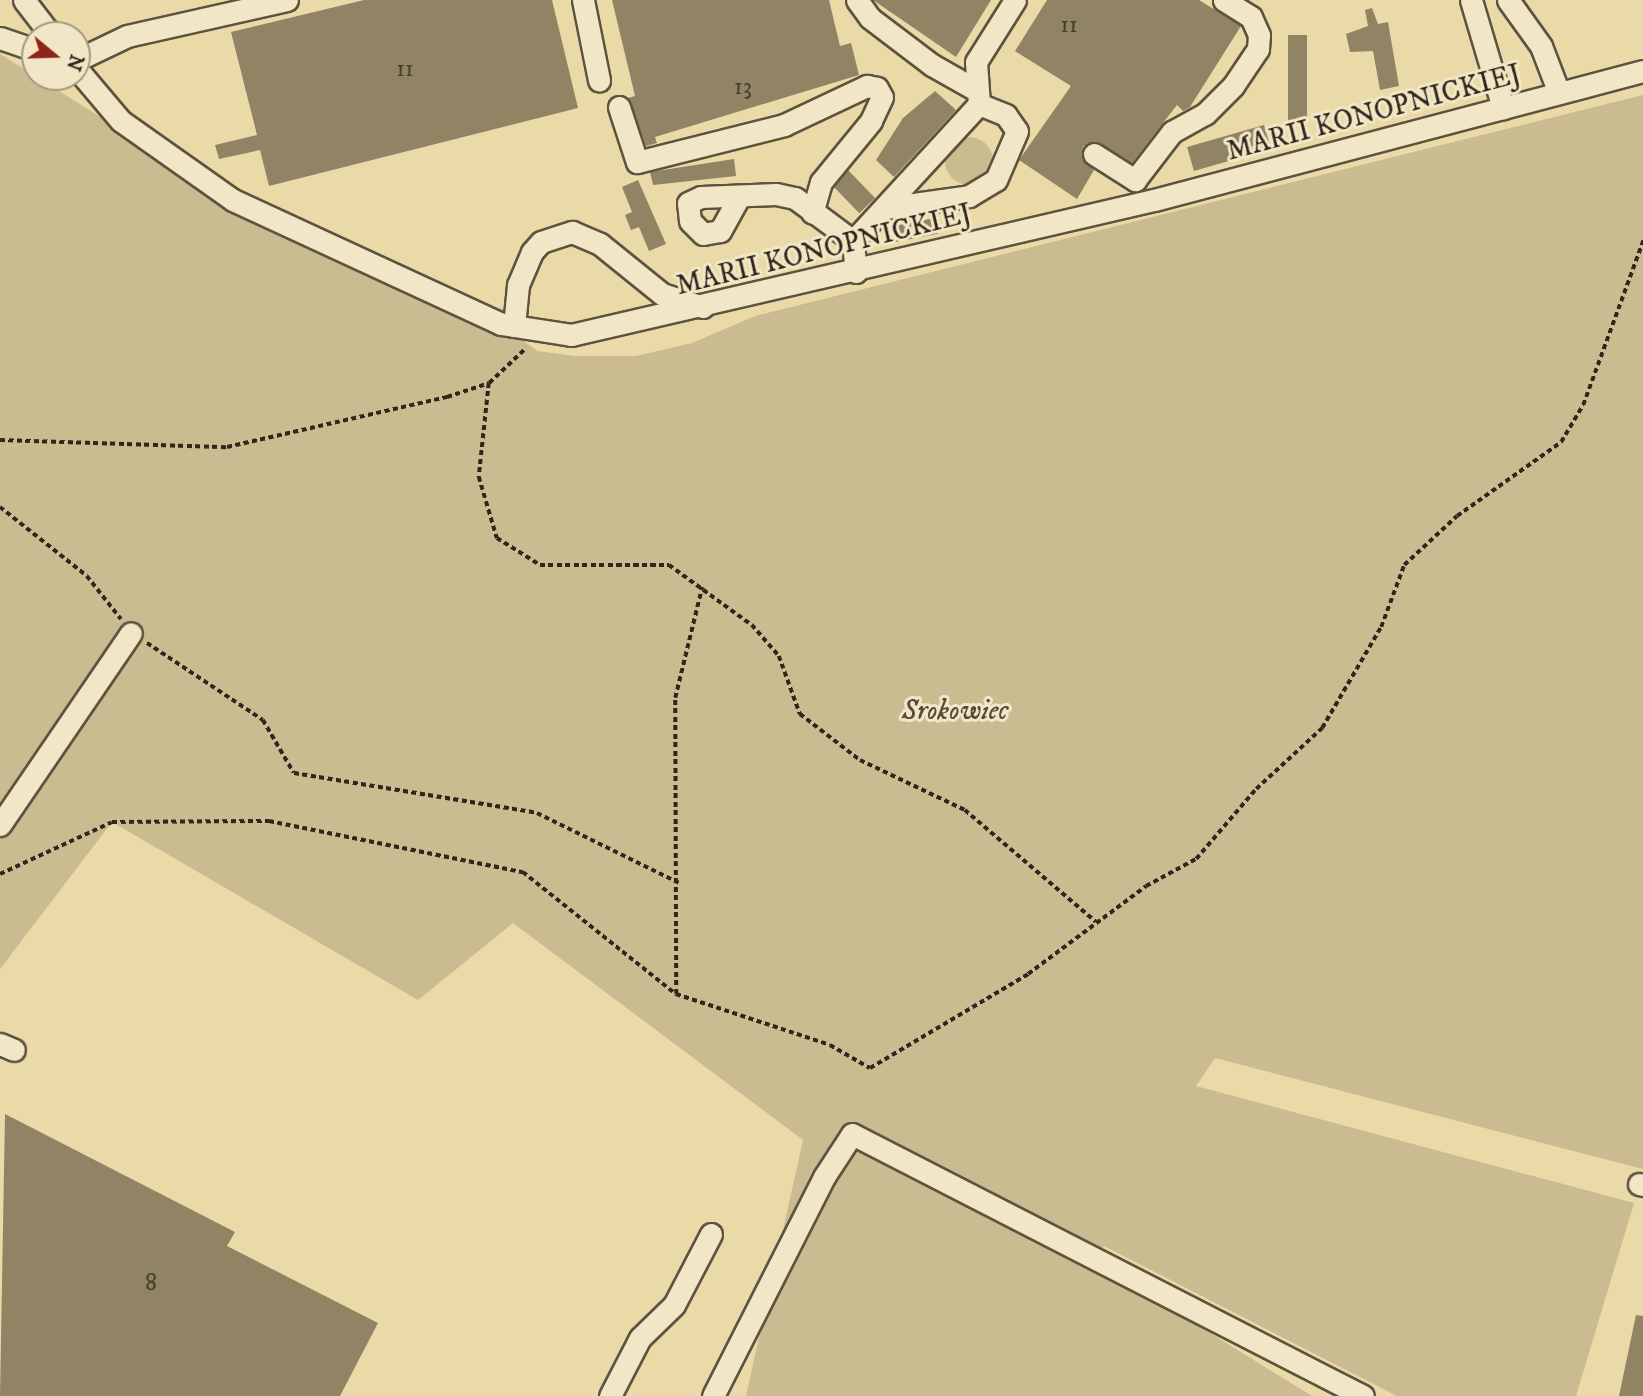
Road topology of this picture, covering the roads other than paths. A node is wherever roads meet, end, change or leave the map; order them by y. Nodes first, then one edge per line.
1 (24, 0) edge
2 (287, 0) edge
3 (583, 0) edge
4 (857, 0) edge
5 (1016, 0) edge
6 (1224, 0) edge
7 (1471, 0) edge
8 (1508, 0) edge
9 (40, 21) edge
10 (0, 38) edge
11 (21, 45) edge
12 (91, 53) edge
13 (1643, 71) edge
14 (599, 80) dead end
15 (91, 86) edge
16 (1559, 93) junction
17 (978, 97) junction
18 (619, 107) dead end
19 (1503, 108) junction
20 (1094, 154) dead end
21 (739, 197) dead end
22 (885, 208) junction
23 (812, 213) junction
24 (853, 241) junction
25 (856, 272) junction
26 (706, 308) junction
27 (514, 326) junction
28 (131, 633) road end
29 (0, 825) edge
30 (711, 1234) dead end
31 (610, 1396) edge
32 (713, 1396) edge
33 (1363, 1396) edge

1 - 9 street
2 - 12 street
3 - 14 street
4 - 17 street
5 - 17 street
6 - 20 street
7 - 19 street
8 - 16 street
10 - 11 street
13 - 16 street, MARII KONOPNICKIEJ
15 - 27 street, MARII KONOPNICKIEJ
16 - 19 street, MARII KONOPNICKIEJ
17 - 22 street
17 - 22 street
18 - 23 street
19 - 25 street, MARII KONOPNICKIEJ
21 - 23 street
22 - 24 street
23 - 24 street
24 - 25 street
25 - 26 street, MARII KONOPNICKIEJ
26 - 27 street, MARII KONOPNICKIEJ
26 - 27 street
28 - 29 street
30 - 31 street
32 - 33 street

